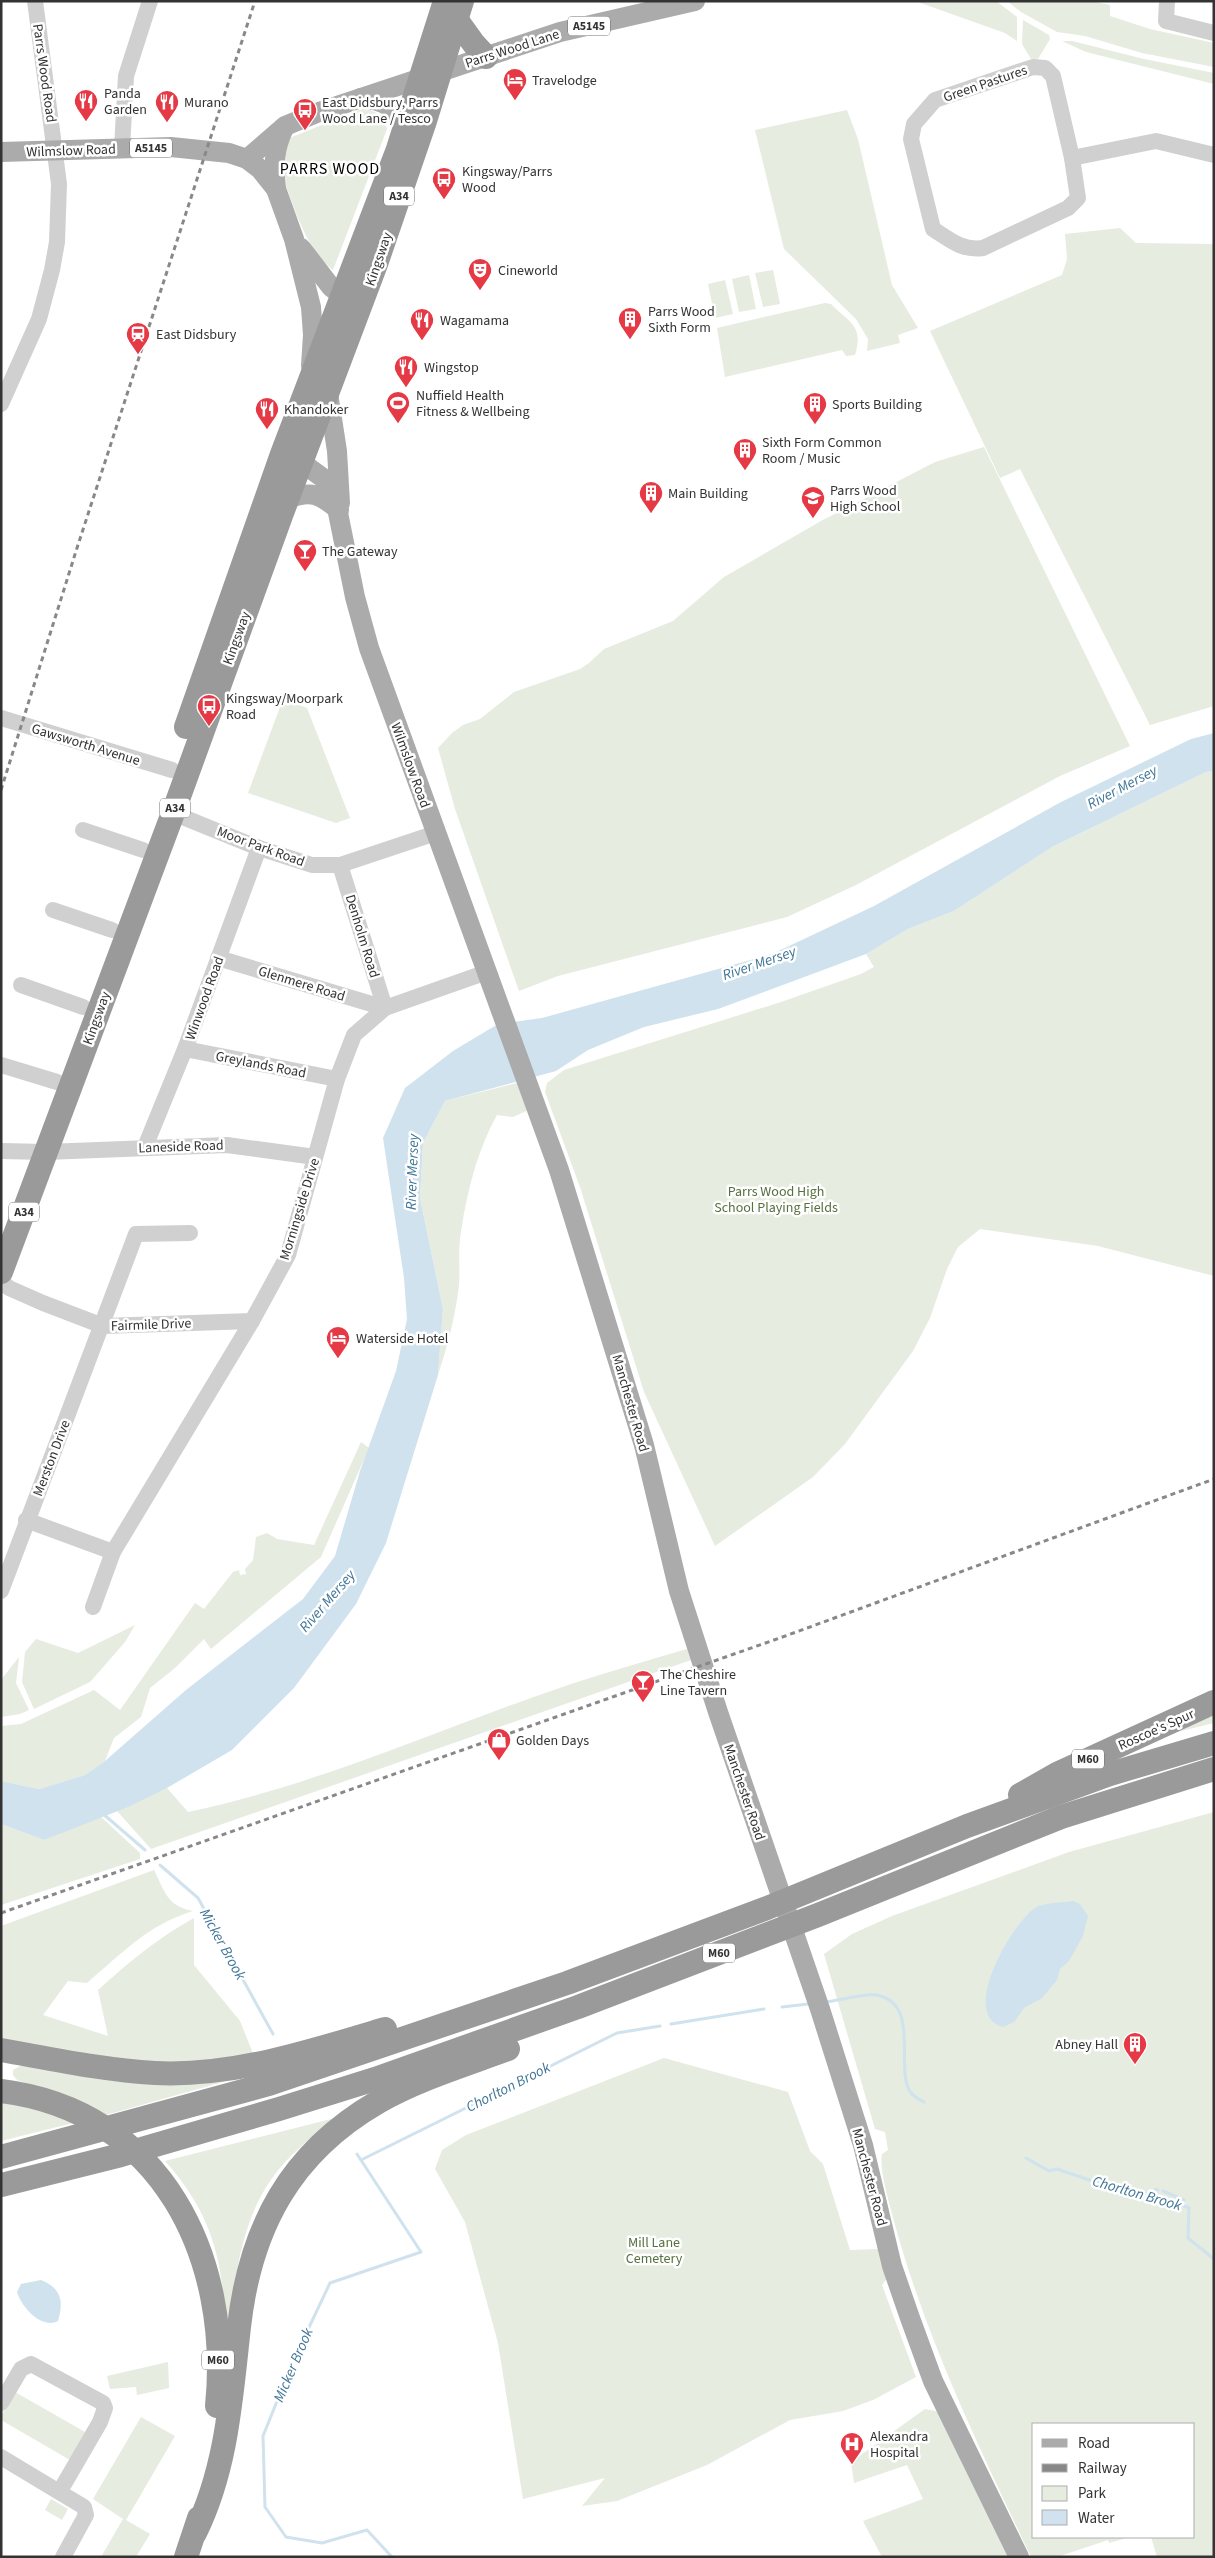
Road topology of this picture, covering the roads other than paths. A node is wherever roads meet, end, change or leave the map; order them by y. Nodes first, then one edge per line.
1 (35, 1) edge
2 (150, 1) edge
3 (695, 1) edge
4 (1167, 1) edge
5 (454, 7) edge
6 (1214, 33) edge
7 (486, 57) junction
8 (430, 74) junction
9 (361, 98) junction
10 (285, 126) junction
11 (404, 128) junction
12 (122, 148) junction
13 (55, 150) junction
14 (1, 152) edge
15 (1214, 155) edge
16 (1072, 158) junction
17 (247, 159) junction
18 (276, 189) junction
19 (294, 239) junction
20 (351, 302) junction
21 (312, 376) junction
22 (328, 393) junction
23 (1, 404) edge
24 (291, 458) junction
25 (287, 499) junction
26 (339, 510) junction
27 (1, 718) edge
28 (172, 770) junction
29 (173, 812) junction
30 (83, 830) dead end
31 (436, 833) junction
32 (259, 848) junction
33 (143, 850) junction
34 (340, 865) junction
35 (53, 910) dead end
36 (112, 930) junction
37 (218, 958) junction
38 (487, 972) junction
39 (21, 985) dead end
40 (83, 1007) junction
41 (385, 1008) junction
42 (504, 1014) joint
43 (185, 1050) junction
44 (1, 1066) edge
45 (337, 1079) junction
46 (57, 1082) junction
47 (145, 1147) junction
48 (1, 1151) edge
49 (38, 1152) junction
50 (315, 1157) junction
51 (1, 1229) edge
52 (190, 1233) dead end
53 (1, 1272) edge
54 (1, 1281) edge
55 (252, 1321) junction
56 (103, 1326) junction
57 (26, 1520) junction
58 (113, 1552) junction
59 (1, 1591) edge
60 (93, 1607) dead end
61 (1214, 1702) edge
62 (1214, 1742) edge
63 (1214, 1769) edge
64 (1214, 1784) edge
65 (1060, 1817) junction
66 (967, 1826) junction
67 (567, 1983) junction
68 (578, 2007) junction
69 (1, 2050) edge
70 (1, 2091) edge
71 (1, 2157) edge
72 (1, 2186) edge
73 (1, 2403) edge
74 (1, 2457) edge
75 (60, 2491) junction
76 (195, 2533) junction
77 (63, 2557) edge
78 (186, 2557) edge
79 (1019, 2557) edge

1 - 13 street, Parrs Wood Road
2 - 12 street
3 - 7 main road, Parrs Wood Lane / A5145
4 - 6 street
5 - 7 highway
5 - 8 highway, Kingsway / A34
7 - 8 main road, Parrs Wood Lane / A5145
8 - 9 main road, Parrs Wood Lane / A5145
8 - 11 highway, Kingsway / A34
8 - 20 highway, Kingsway / A34
9 - 10 main road, Parrs Wood Lane / A5145
9 - 11 main road
10 - 17 main road, Parrs Wood Lane / A5145
10 - 18 main road, Wilmslow Road / A5145
11 - 20 highway, Kingsway / A34
12 - 13 main road, Wilmslow Road / A5145
12 - 17 main road, Wilmslow Road / A5145
13 - 14 main road, Wilmslow Road / A5145
13 - 23 street, Parrs Wood Road
15 - 16 street
16 - 16 street, Green Pastures
17 - 18 main road, Wilmslow Road / A5145
18 - 19 main road, Wilmslow Road / A5145
19 - 20 main road, Wilmslow Road / A5145
19 - 21 main road, Wilmslow Road / A5145
20 - 21 highway, Kingsway / A34
20 - 22 highway, Kingsway / A34
21 - 24 highway, Kingsway / A34
22 - 24 highway, Kingsway / A34
22 - 26 main road, Wilmslow Road
24 - 25 highway, Kingsway / A34
24 - 26 main road, Wilmslow Road
24 - 28 highway, Kingsway / A34
25 - 26 main road
25 - 29 highway, Kingsway / A34
26 - 31 main road, Wilmslow Road
27 - 28 street, Gawsworth Avenue
28 - 33 highway, Kingsway / A34
29 - 32 street, Moor Park Road
29 - 49 highway, Kingsway / A34
30 - 33 street
31 - 34 street, Moor Park Road
31 - 38 main road, Wilmslow Road
32 - 34 street, Moor Park Road
32 - 37 street, Winwood Road
33 - 36 highway, Kingsway / A34
34 - 41 street, Denholm Road
35 - 36 street
36 - 40 highway, Kingsway / A34
37 - 41 street, Glenmere Road
37 - 43 street, Winwood Road
38 - 41 street, Morningside Drive
38 - 42 main road, Wilmslow Road
39 - 40 street
40 - 46 highway, Kingsway / A34
41 - 45 street, Morningside Drive
42 - 79 main road, Manchester Road
43 - 45 street, Greylands Road
43 - 47 street, Winwood Road
44 - 46 street
45 - 50 street, Morningside Drive
46 - 49 highway, Kingsway / A34
47 - 49 street, Laneside Road
47 - 50 street, Laneside Road
48 - 49 street, Laneside Road
49 - 51 highway, Kingsway / A34
49 - 53 highway, Kingsway / A34
50 - 55 street, Morningside Drive
52 - 56 street, Merston Drive
54 - 56 street, Fairmile Drive
55 - 56 street, Fairmile Drive
55 - 58 street, Morningside Drive
56 - 57 street, Merston Drive
57 - 58 street
57 - 59 street, Merston Drive
58 - 60 street, Morningside Drive
61 - 66 highway, Roscoe's Spur / M60
62 - 66 highway, M60
63 - 65 highway, M60
64 - 65 highway, M60
65 - 68 highway, M60
66 - 67 highway, M60
67 - 69 highway, M60
67 - 71 highway, M60
68 - 72 highway, M60
68 - 76 highway, M60
70 - 76 highway, M60
73 - 75 street
74 - 75 street
75 - 77 street
76 - 78 highway, M60

